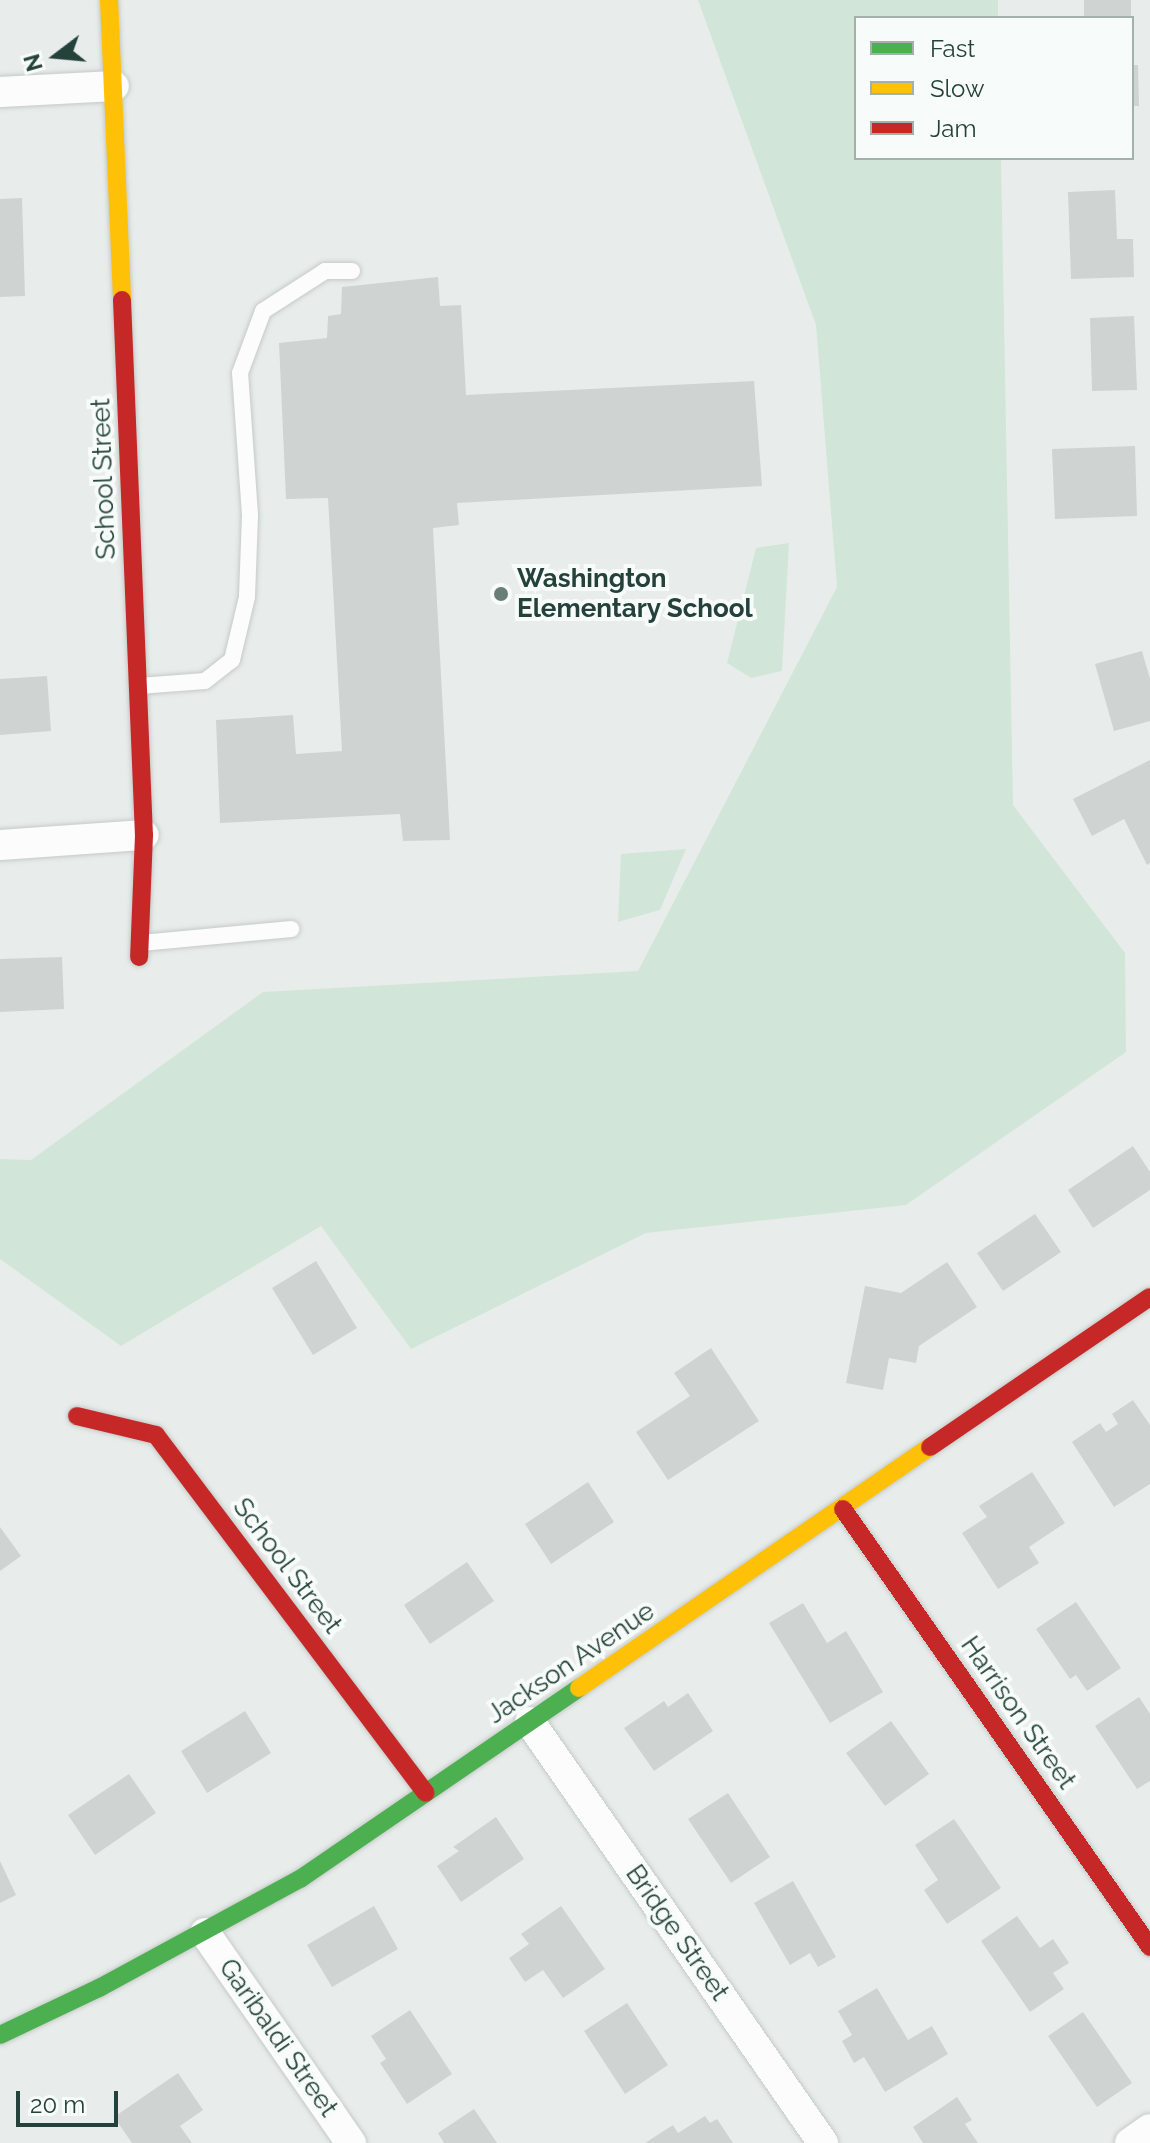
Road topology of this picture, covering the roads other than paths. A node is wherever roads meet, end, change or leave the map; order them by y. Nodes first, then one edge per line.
1 (109, 0) edge
2 (114, 86) junction
3 (0, 92) edge
4 (352, 271) dead end
5 (138, 686) junction
6 (144, 835) junction
7 (0, 845) edge
8 (291, 929) dead end
9 (139, 950) joint
10 (1150, 1297) edge
11 (77, 1416) dead end
12 (843, 1509) junction
13 (530, 1722) junction
14 (426, 1793) junction
15 (205, 1933) junction
16 (1150, 1947) edge
17 (0, 2035) edge
18 (1150, 2129) edge
19 (351, 2143) edge
20 (823, 2143) edge
21 (1130, 2143) edge

1 - 2 street, School Street
2 - 3 street
2 - 5 street, School Street
4 - 5 lane
5 - 6 street, School Street
6 - 7 street
6 - 9 street, School Street
8 - 9 lane
10 - 12 street, Jackson Avenue
11 - 14 street, School Street
12 - 13 street, Jackson Avenue
12 - 16 street, Harrison Street
13 - 14 street, Jackson Avenue
13 - 20 street, Bridge Street
14 - 15 street, Jackson Avenue
15 - 17 street, Jackson Avenue
15 - 19 street, Garibaldi Street
18 - 21 street

